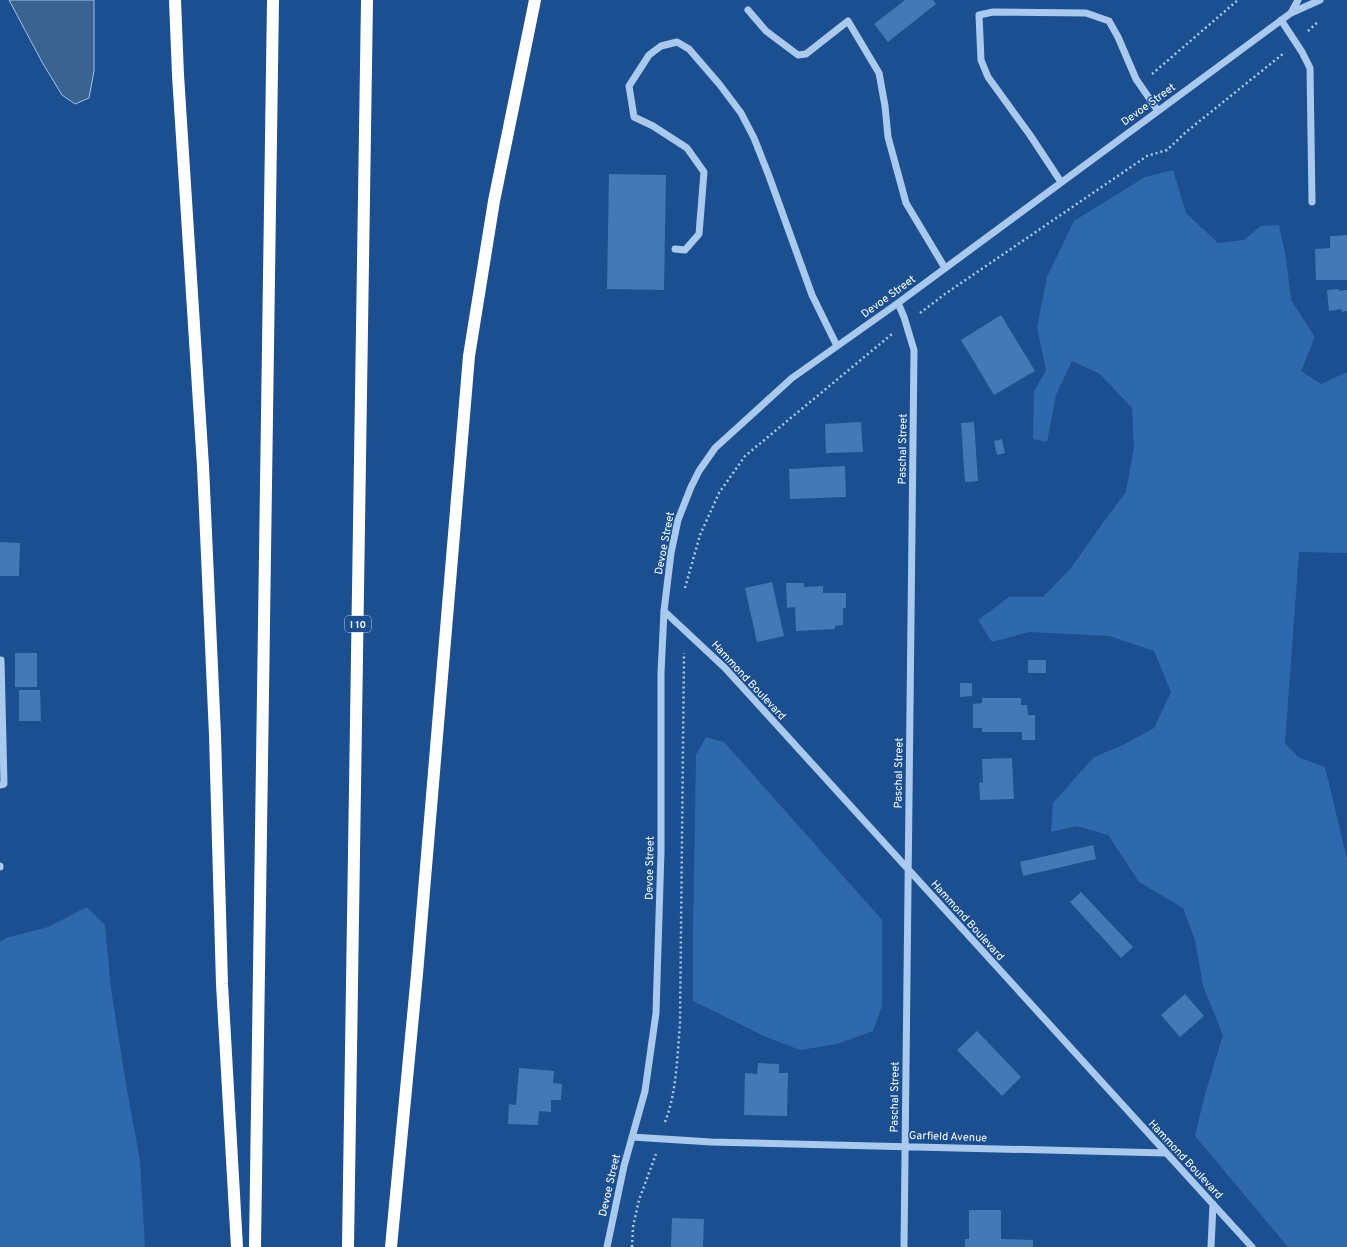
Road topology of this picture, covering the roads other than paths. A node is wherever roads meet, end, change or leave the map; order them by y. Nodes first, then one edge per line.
1 (175, 0) edge
2 (273, 0) edge
3 (367, 0) edge
4 (535, 0) edge
5 (1298, 0) edge
6 (1320, 0) edge
7 (748, 10) dead end
8 (1291, 13) junction
9 (1281, 20) junction
10 (1158, 111) junction
11 (1061, 182) junction
12 (1312, 202) dead end
13 (675, 249) dead end
14 (945, 268) junction
15 (898, 303) junction
16 (837, 346) junction
17 (664, 611) junction
18 (1, 660) edge
19 (0, 784) edge
20 (908, 870) junction
21 (632, 1137) junction
22 (905, 1146) junction
23 (1166, 1154) junction
24 (1213, 1204) junction
25 (237, 1247) edge
26 (255, 1247) edge
27 (348, 1247) edge
28 (391, 1247) edge
29 (607, 1247) edge
30 (904, 1247) edge
31 (1211, 1247) edge
32 (1252, 1247) edge

1 - 25 highway
2 - 26 highway
3 - 27 highway, I 10
4 - 28 highway
5 - 8 street, Devoe Street
6 - 8 street, Devoe Street
7 - 14 street
8 - 9 street, Devoe Street
9 - 10 street, Devoe Street
9 - 12 street
10 - 11 street, Devoe Street
10 - 11 street
11 - 14 street, Devoe Street
13 - 16 street
14 - 15 street, Devoe Street
15 - 16 street, Devoe Street
15 - 20 street, Paschal Street
16 - 17 street, Devoe Street
17 - 20 street, Hammond Boulevard
17 - 21 street, Devoe Street
18 - 19 street
20 - 22 street, Paschal Street
20 - 23 street, Hammond Boulevard
21 - 22 street, Garfield Avenue
21 - 29 street, Devoe Street
22 - 23 street, Garfield Avenue
22 - 30 street, Paschal Street
23 - 24 street, Hammond Boulevard
24 - 31 street
24 - 32 street, Hammond Boulevard

